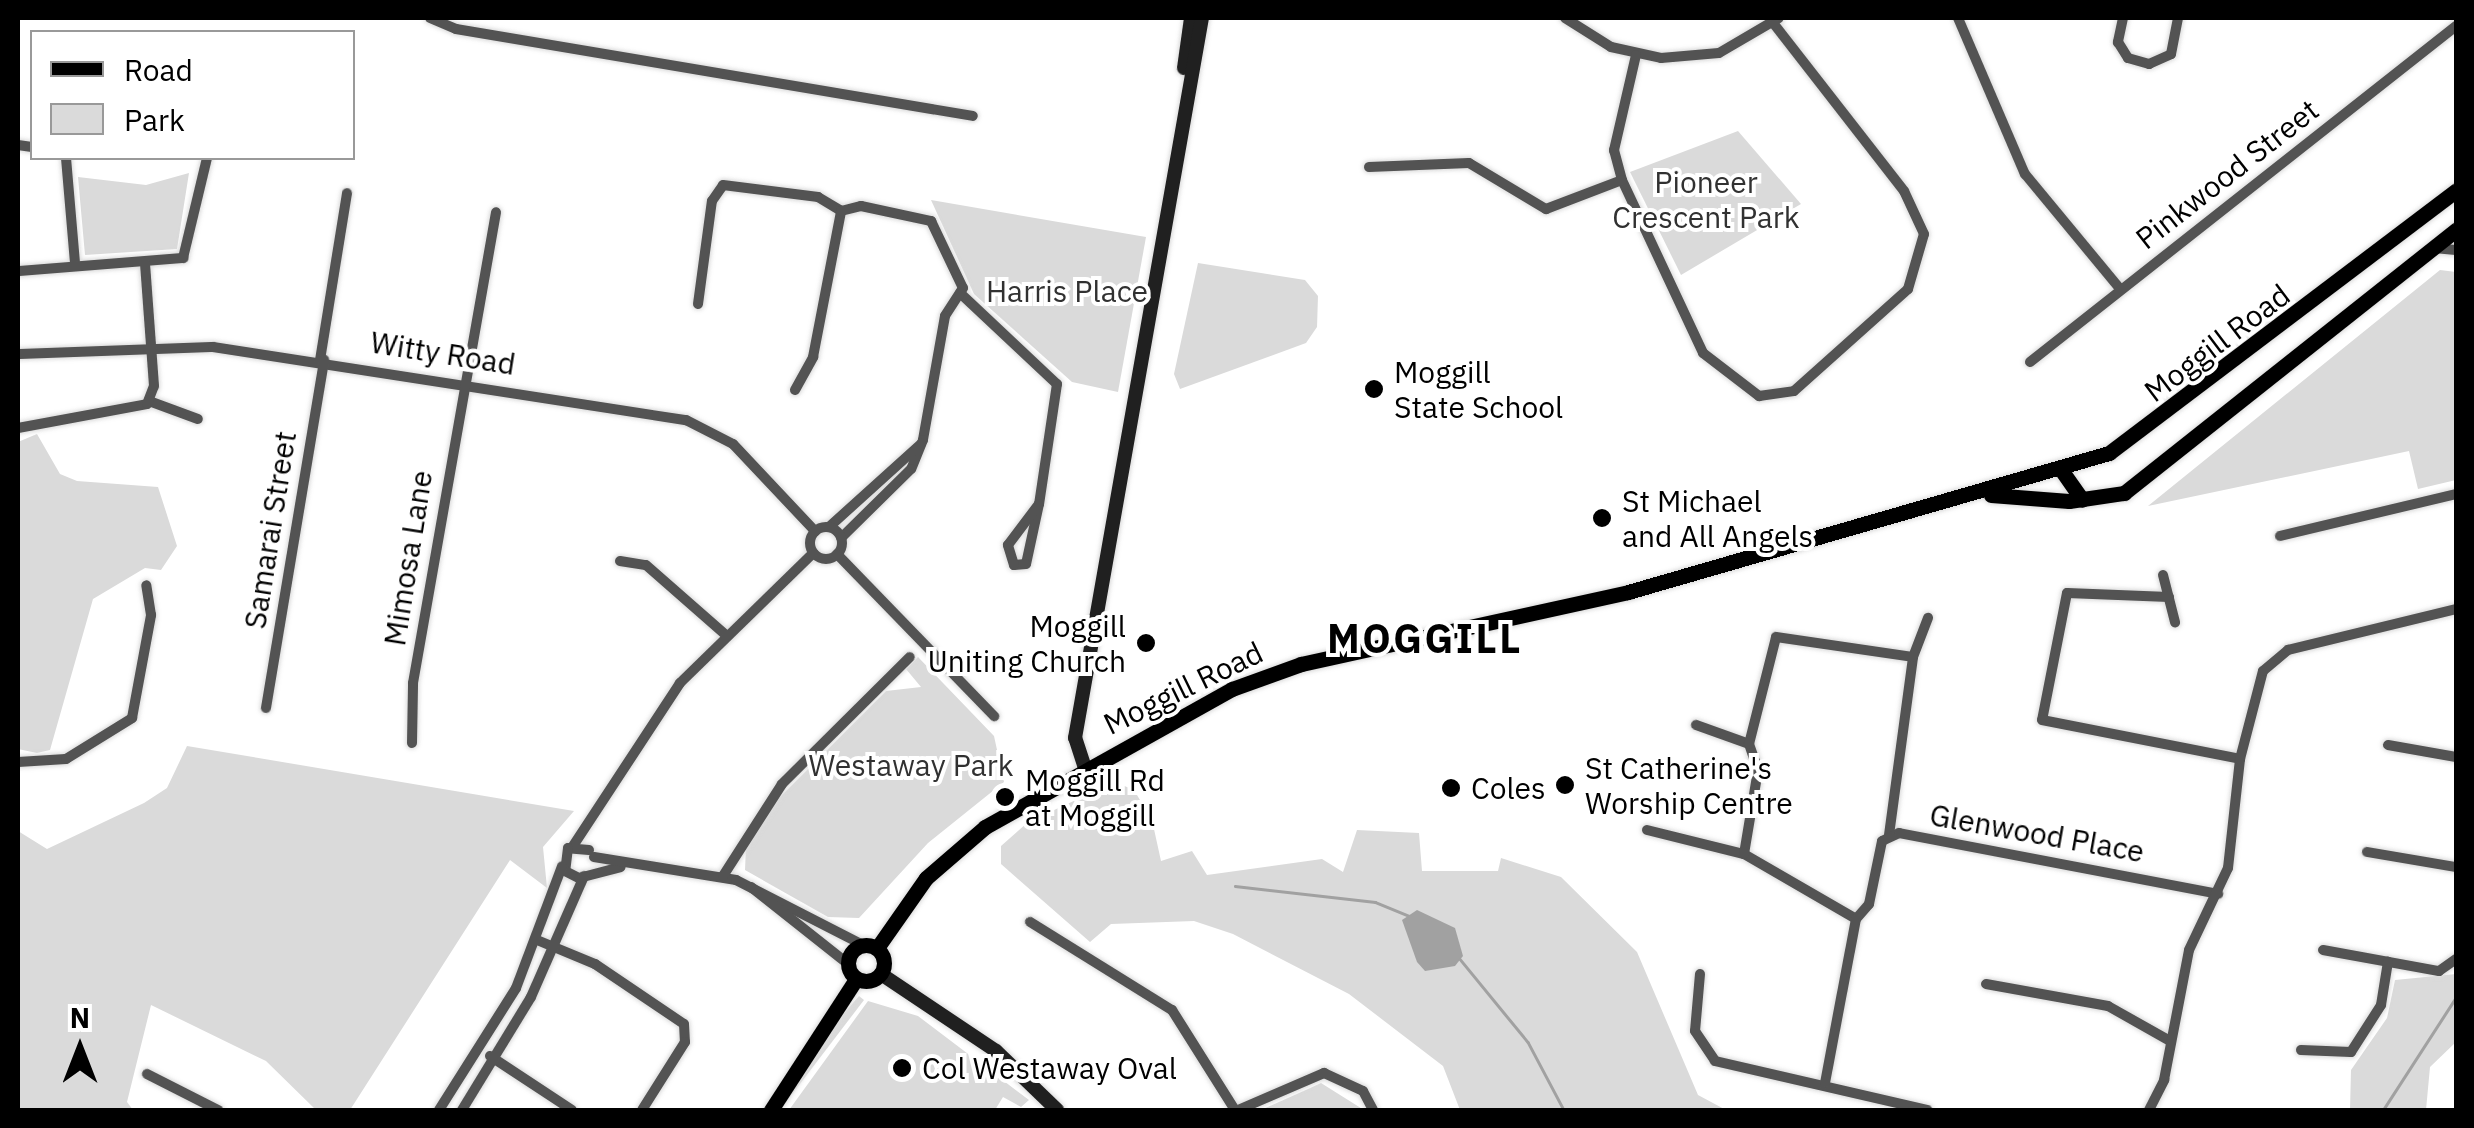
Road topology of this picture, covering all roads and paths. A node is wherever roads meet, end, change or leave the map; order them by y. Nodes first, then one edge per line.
1 (430, 18) edge
2 (1191, 18) edge
3 (1202, 18) edge
4 (1565, 18) edge
5 (1958, 18) edge
6 (2123, 18) edge
7 (2178, 18) edge
8 (1776, 20) edge
9 (2456, 26) edge
10 (1636, 55) junction
11 (1187, 83) junction
12 (973, 116) dead end
13 (66, 160) edge
14 (207, 160) edge
15 (1368, 167) dead end
16 (1622, 180) junction
17 (2456, 190) edge
18 (347, 193) dead end
19 (841, 211) junction
20 (496, 212) dead end
21 (2456, 230) edge
22 (2434, 248) junction
23 (2456, 250) edge
24 (145, 262) junction
25 (76, 263) junction
26 (18, 271) edge
27 (2120, 289) junction
28 (960, 294) junction
29 (698, 304) dead end
30 (151, 345) junction
31 (18, 354) edge
32 (322, 360) junction
33 (2030, 362) dead end
34 (463, 381) junction
35 (795, 390) dead end
36 (149, 401) junction
37 (198, 420) dead end
38 (18, 428) edge
39 (922, 443) junction
40 (2062, 471) junction
41 (1987, 494) junction
42 (2456, 494) edge
43 (2082, 500) junction
44 (1039, 504) junction
45 (829, 527) junction
46 (815, 531) junction
47 (2280, 536) dead end
48 (841, 538) junction
49 (813, 553) junction
50 (837, 554) junction
51 (620, 560) dead end
52 (2163, 574) dead end
53 (146, 585) dead end
54 (2169, 597) junction
55 (2456, 609) edge
56 (1928, 618) dead end
57 (2175, 622) dead end
58 (727, 636) junction
59 (910, 657) dead end
60 (1912, 657) junction
61 (266, 708) dead end
62 (994, 716) dead end
63 (1696, 725) dead end
64 (412, 743) dead end
65 (1749, 744) junction
66 (2388, 745) dead end
67 (2456, 757) edge
68 (2240, 760) junction
69 (18, 762) edge
70 (1085, 768) junction
71 (595, 809) junction
72 (1647, 830) dead end
73 (1889, 835) junction
74 (573, 846) junction
75 (2368, 852) dead end
76 (1744, 854) junction
77 (590, 864) junction
78 (562, 866) junction
79 (2456, 867) edge
80 (723, 876) junction
81 (750, 886) junction
82 (2218, 894) junction
83 (1856, 920) junction
84 (1030, 922) dead end
85 (537, 940) junction
86 (555, 947) junction
87 (870, 947) junction
88 (2323, 950) dead end
89 (2456, 959) edge
90 (2388, 962) junction
91 (852, 971) junction
92 (881, 974) junction
93 (1700, 974) dead end
94 (1986, 984) dead end
95 (488, 1040) junction
96 (2170, 1040) junction
97 (2301, 1050) dead end
98 (494, 1060) junction
99 (147, 1074) dead end
100 (1826, 1083) junction
101 (218, 1110) edge
102 (439, 1110) edge
103 (462, 1110) edge
104 (572, 1110) edge
105 (642, 1110) edge
106 (771, 1110) edge
107 (1058, 1110) edge
108 (1236, 1110) edge
109 (1373, 1110) edge
110 (1927, 1110) edge
111 (2149, 1110) edge

1 - 12 street
2 - 11 main road
3 - 11 main road
4 - 10 street
5 - 27 street
6 - 7 street
8 - 10 street
8 - 16 street
9 - 27 street, Pinkwood Street
10 - 16 street
11 - 70 main road
13 - 25 street
14 - 24 street
15 - 16 street
17 - 40 main road, Moggill Road
18 - 32 street, Samarai Street
19 - 28 street
19 - 29 street
19 - 35 street
20 - 34 street, Mimosa Lane
21 - 22 main road, Moggill Road
22 - 23 street
22 - 43 main road, Moggill Road
24 - 25 street
24 - 30 street
25 - 26 street
27 - 33 street, Pinkwood Street
28 - 39 street
28 - 44 street
30 - 31 street, Witty Road
30 - 32 street, Witty Road
30 - 36 street
32 - 34 street, Witty Road
32 - 61 street, Samarai Street
34 - 46 street, Witty Road
34 - 64 street, Mimosa Lane
36 - 37 street
36 - 38 street
39 - 45 street
39 - 48 street
40 - 41 main road, Moggill Road
40 - 43 main road
41 - 43 main road, Moggill Road
41 - 70 main road, Moggill Road
42 - 47 street
44 - 44 street
45 - 46 street
45 - 48 street
46 - 49 street
48 - 50 street
49 - 50 street
49 - 58 street
50 - 62 street
51 - 58 street
52 - 54 street
53 - 69 street
54 - 57 street
54 - 68 street
55 - 68 street
56 - 60 street
58 - 71 street
59 - 80 street
60 - 65 street
60 - 73 street
63 - 65 street
65 - 76 street
66 - 67 street
68 - 82 street
70 - 87 main road, Moggill Road
71 - 74 street
71 - 77 street
72 - 76 street
73 - 82 street, Glenwood Place
73 - 83 street, Glenwood Place
74 - 77 street
74 - 78 street
75 - 79 street
76 - 83 street
77 - 78 street
77 - 80 street
77 - 86 street
78 - 85 street
80 - 81 street
81 - 87 street
81 - 91 street
82 - 96 street
83 - 100 street, Glenwood Place
84 - 108 street
85 - 86 street
85 - 95 street
86 - 98 street
86 - 105 street
87 - 91 main road, Moggill Road
87 - 92 main road
88 - 90 street
89 - 90 street
90 - 97 street
91 - 92 main road
91 - 106 main road
92 - 107 main road
93 - 100 street
94 - 96 street
95 - 98 street
95 - 102 street
96 - 111 street
98 - 103 street
98 - 104 street
99 - 101 street
100 - 110 street
108 - 109 street

